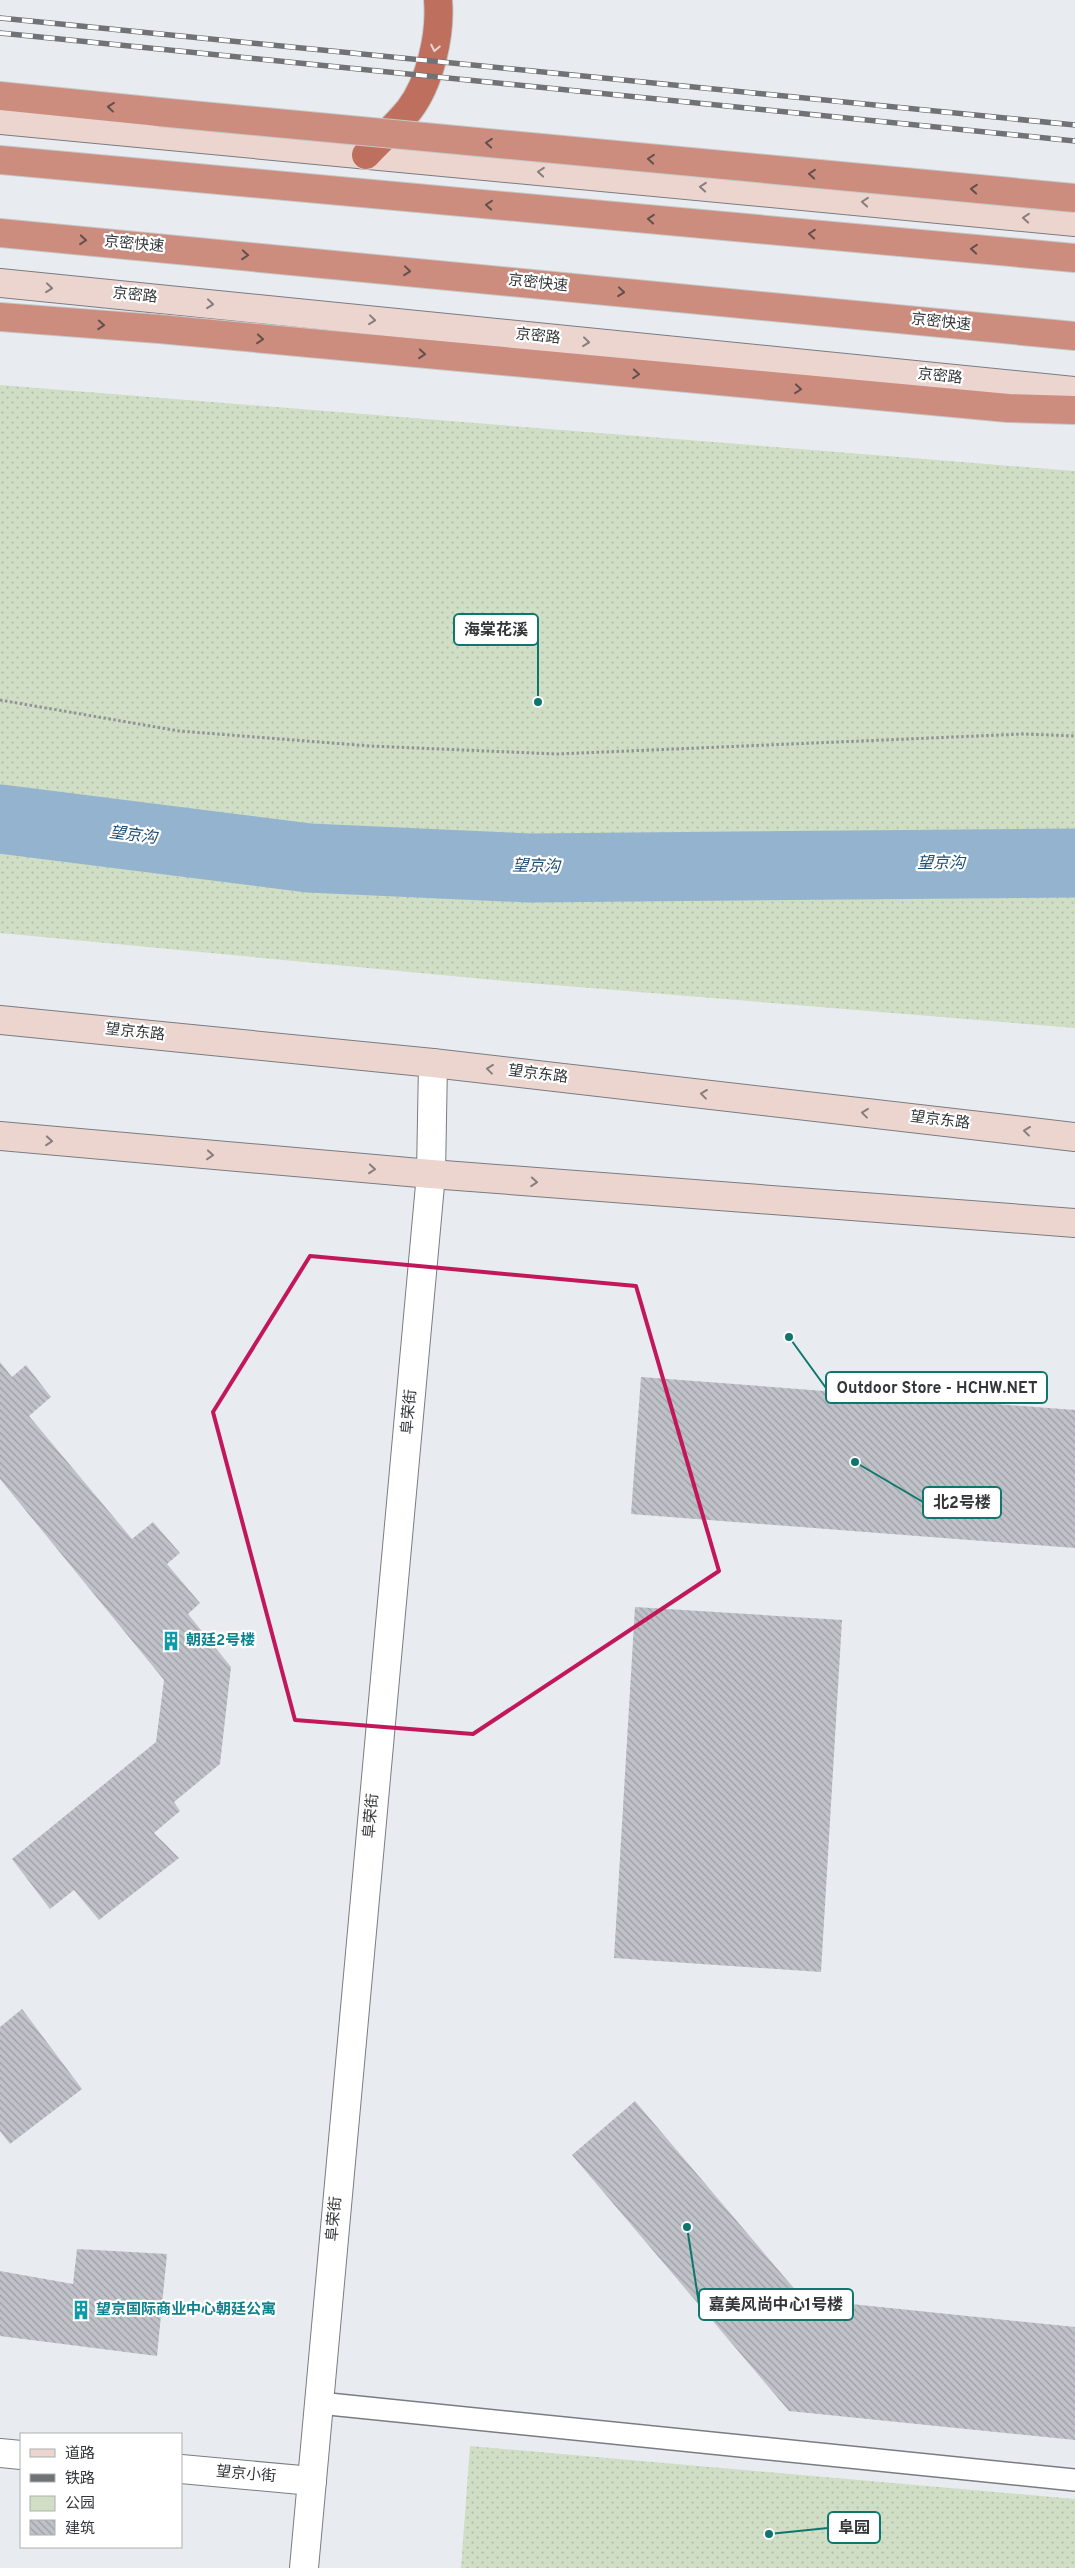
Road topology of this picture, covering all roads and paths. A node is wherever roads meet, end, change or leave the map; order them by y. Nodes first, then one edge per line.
1 (438, 0) edge
2 (0, 96) edge
3 (0, 120) edge
4 (366, 155) junction
5 (0, 160) edge
6 (1075, 198) edge
7 (1075, 222) edge
8 (0, 233) edge
9 (1075, 258) edge
10 (0, 283) edge
11 (0, 317) edge
12 (1075, 336) edge
13 (1075, 391) edge
14 (1075, 410) edge
15 (0, 700) edge
16 (1075, 736) edge
17 (0, 1020) edge
18 (433, 1063) junction
19 (0, 1136) edge
20 (1075, 1137) edge
21 (431, 1174) junction
22 (1075, 1223) edge
23 (318, 2403) junction
24 (0, 2453) edge
25 (20, 2455) edge
26 (182, 2469) edge
27 (1075, 2480) edge
28 (312, 2481) junction
29 (304, 2568) edge

1 -> 4 highway
6 -> 2 highway, bridge
3 - 4 main road
7 -> 4 main road
9 -> 5 highway
8 -> 12 highway, 京密快速
10 -> 13 main road, 京密路
11 -> 14 highway
15 - 16 path
17 - 18 main road, 望京东路
20 -> 18 main road, 望京东路
18 - 21 street, 阜荣街
19 -> 21 main road
21 -> 22 main road
21 - 23 street, 阜荣街
23 - 27 lane
23 - 28 street, 阜荣街
24 - 25 street
26 - 28 street, 望京小街
28 - 29 street, 阜荣街

